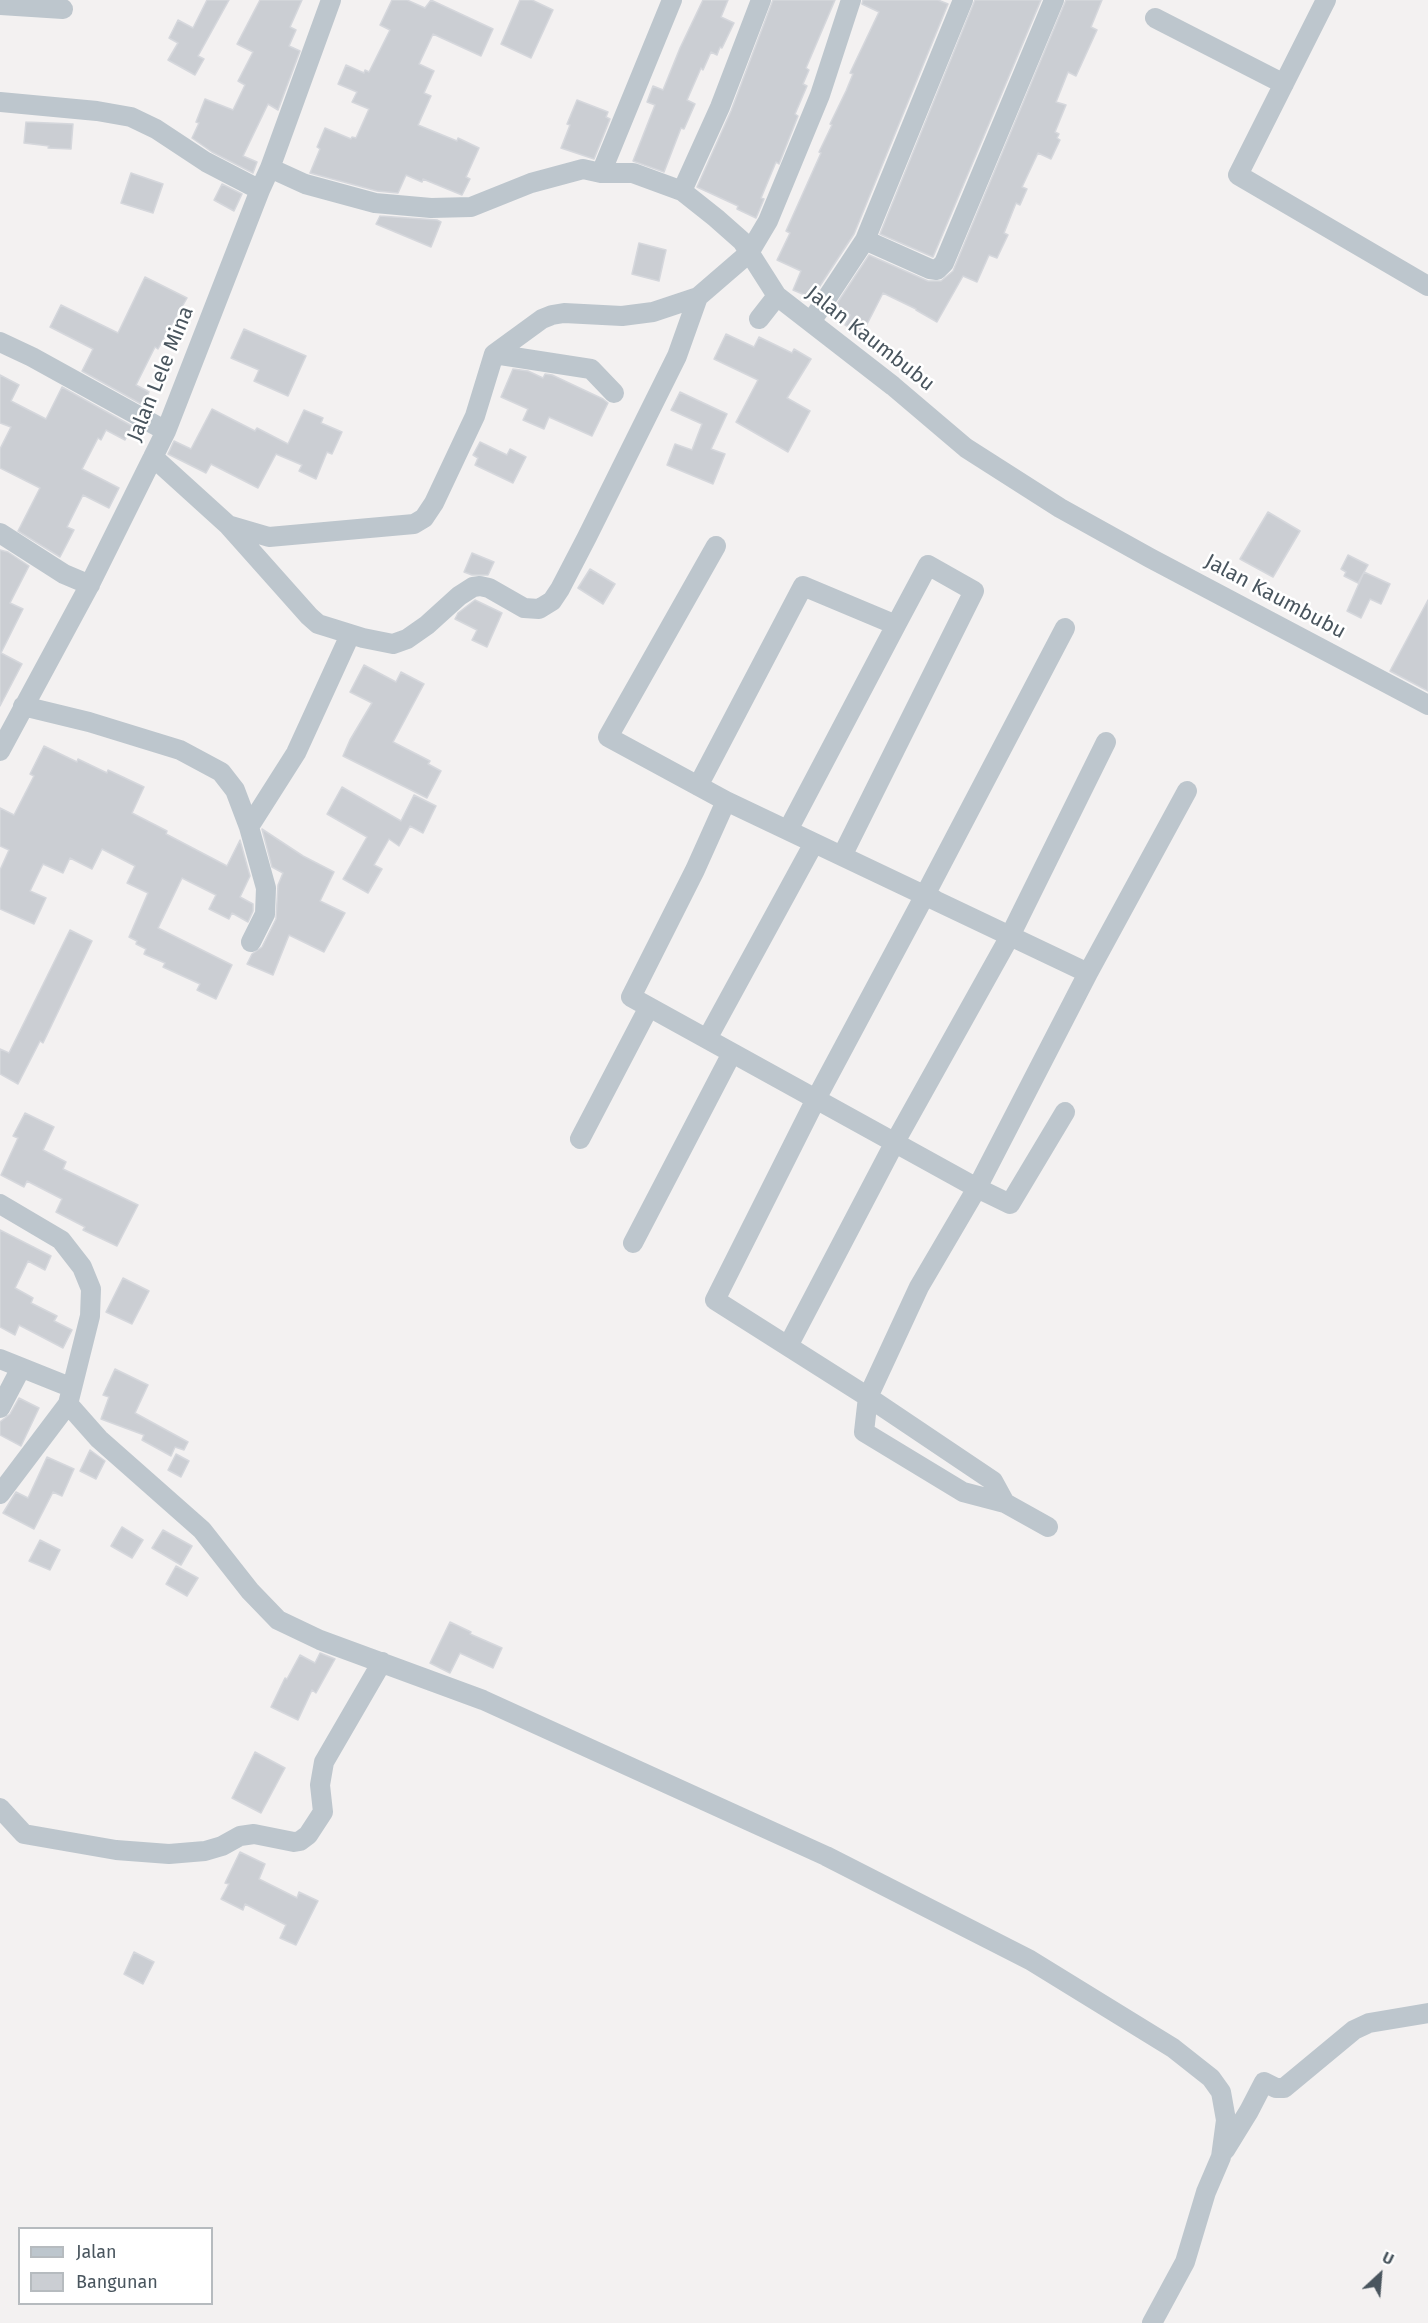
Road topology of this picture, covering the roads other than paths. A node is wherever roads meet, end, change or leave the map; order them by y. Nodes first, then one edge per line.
1 (331, 0) edge
2 (672, 0) edge
3 (760, 0) edge
4 (851, 0) edge
5 (963, 0) edge
6 (1054, 0) edge
7 (1326, 0) edge
8 (0, 5) edge
9 (63, 9) dead end
10 (1155, 18) dead end
11 (1284, 84) junction
12 (0, 102) edge
13 (270, 168) junction
14 (601, 173) junction
15 (260, 190) junction
16 (682, 192) junction
17 (865, 240) junction
18 (749, 253) junction
19 (1428, 286) edge
20 (777, 296) junction
21 (698, 297) junction
22 (759, 319) dead end
23 (811, 322) junction
24 (0, 342) edge
25 (494, 354) junction
26 (614, 393) dead end
27 (166, 431) junction
28 (153, 457) junction
29 (228, 525) junction
30 (0, 533) edge
31 (716, 546) dead end
32 (90, 585) junction
33 (896, 625) junction
34 (1065, 628) dead end
35 (350, 635) junction
36 (1428, 705) edge
37 (23, 706) junction
38 (1106, 742) dead end
39 (0, 751) edge
40 (698, 786) junction
41 (1187, 791) dead end
42 (726, 801) junction
43 (249, 827) junction
44 (788, 830) junction
45 (814, 843) junction
46 (842, 856) junction
47 (925, 895) junction
48 (1010, 936) junction
49 (251, 942) dead end
50 (1088, 973) junction
51 (649, 1007) junction
52 (707, 1039) junction
53 (732, 1053) junction
54 (816, 1099) junction
55 (1065, 1112) dead end
56 (580, 1139) dead end
57 (896, 1142) junction
58 (977, 1188) junction
59 (0, 1204) edge
60 (633, 1243) dead end
61 (788, 1346) junction
62 (0, 1359) edge
63 (21, 1368) junction
64 (69, 1396) junction
65 (868, 1397) junction
66 (0, 1408) edge
67 (0, 1494) edge
68 (1005, 1503) junction
69 (1048, 1527) dead end
70 (382, 1662) junction
71 (0, 1808) edge
72 (1428, 2013) edge
73 (1221, 2157) junction
74 (1152, 2323) edge

1 - 13 street, Jalan Lele Mina
2 - 14 street
3 - 16 street
4 - 18 street
5 - 17 street
6 - 17 street
7 - 11 street
8 - 9 street
10 - 11 street
11 - 19 street
12 - 15 street
13 - 14 street, Jalan Kaumbubu
13 - 15 street, Jalan Lele Mina
14 - 16 street, Jalan Kaumbubu
15 - 27 street, Jalan Lele Mina
16 - 18 street, Jalan Kaumbubu
17 - 23 street
18 - 20 street, Jalan Kaumbubu
18 - 21 street
20 - 22 street
20 - 23 street, Jalan Kaumbubu
21 - 25 street
21 - 35 street
23 - 36 street, Jalan Kaumbubu
24 - 27 street
25 - 26 street
25 - 29 street
27 - 28 street, Jalan Lele Mina
28 - 29 street
28 - 32 street, Jalan Lele Mina
29 - 35 street
30 - 32 street
31 - 40 street
32 - 37 street, Jalan Lele Mina
33 - 40 street
33 - 44 street
33 - 46 street
34 - 47 street
35 - 43 street
37 - 39 street, Jalan Lele Mina
37 - 43 street
38 - 48 street
40 - 42 street
41 - 50 street
42 - 44 street
42 - 51 street
43 - 49 street
44 - 45 street
45 - 46 street
45 - 52 street
46 - 47 street
47 - 48 street
47 - 54 street
48 - 50 street
48 - 57 street
50 - 58 street
51 - 52 street
51 - 56 street
52 - 53 street
53 - 54 street
53 - 60 street
54 - 57 street
54 - 61 street
55 - 58 street
57 - 58 street
57 - 61 street
58 - 65 street
59 - 64 street
61 - 65 street
62 - 63 street
63 - 64 street
63 - 66 street
64 - 67 street
64 - 70 street
65 - 68 street
65 - 68 street
68 - 69 street
70 - 71 street
70 - 73 street
72 - 73 street
73 - 74 street

